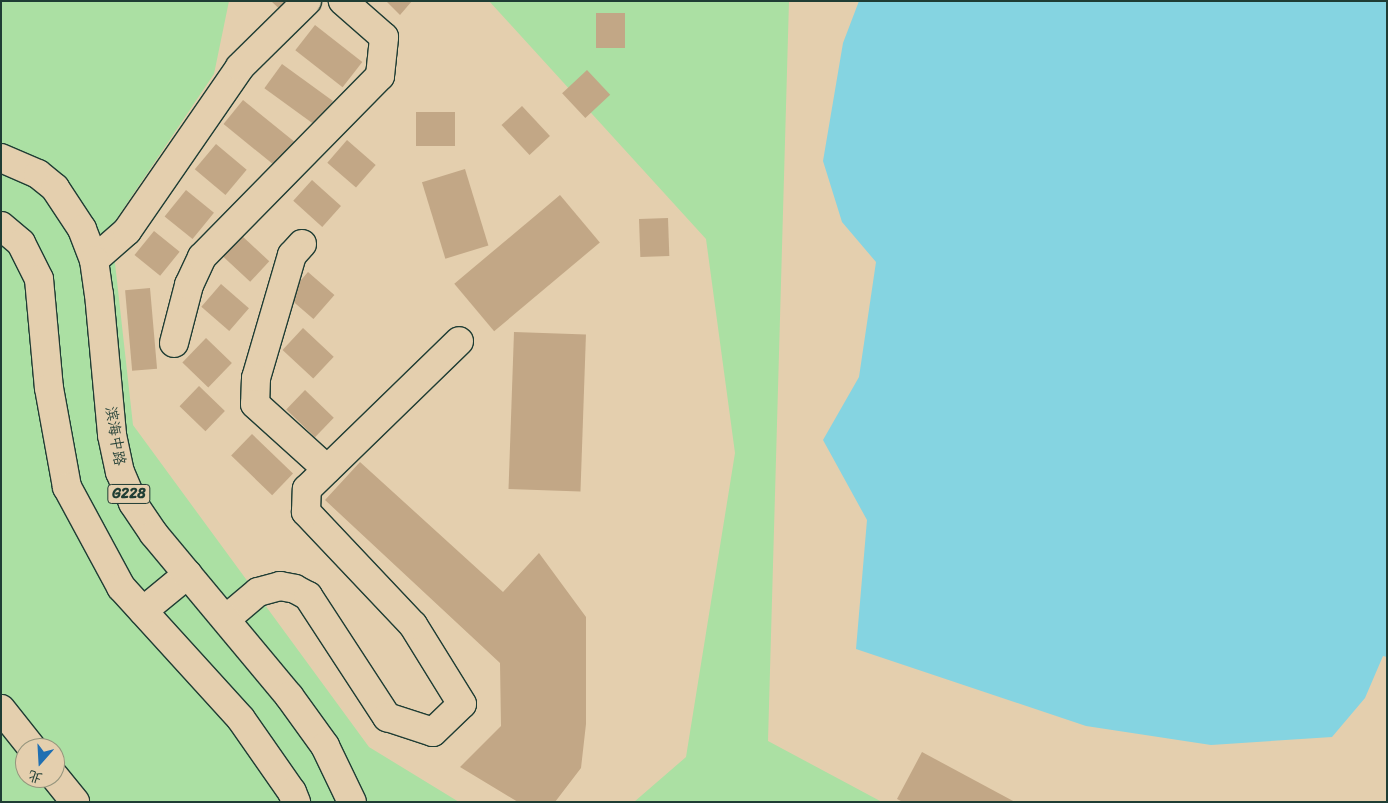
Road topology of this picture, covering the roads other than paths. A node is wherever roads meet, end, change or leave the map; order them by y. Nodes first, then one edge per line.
1 (308, 1) edge
2 (344, 1) edge
3 (1, 158) edge
4 (1, 226) edge
5 (302, 244) dead end
6 (94, 260) junction
7 (459, 341) dead end
8 (174, 342) dead end
9 (327, 469) junction
10 (188, 574) junction
11 (143, 611) junction
12 (226, 618) junction
13 (1, 709) edge
14 (24, 738) edge
15 (64, 788) edge
16 (75, 802) edge
17 (296, 802) edge
18 (352, 802) edge

1 - 6 main road
2 - 8 main road
3 - 6 main road, 滨海中路 / G228
4 - 11 main road
5 - 9 main road
6 - 10 main road, 滨海中路 / G228
7 - 9 main road
9 - 12 main road
10 - 11 main road
10 - 12 main road, 滨海中路 / G228
11 - 17 main road
12 - 18 main road, 滨海中路 / G228
13 - 14 main road
15 - 16 main road

